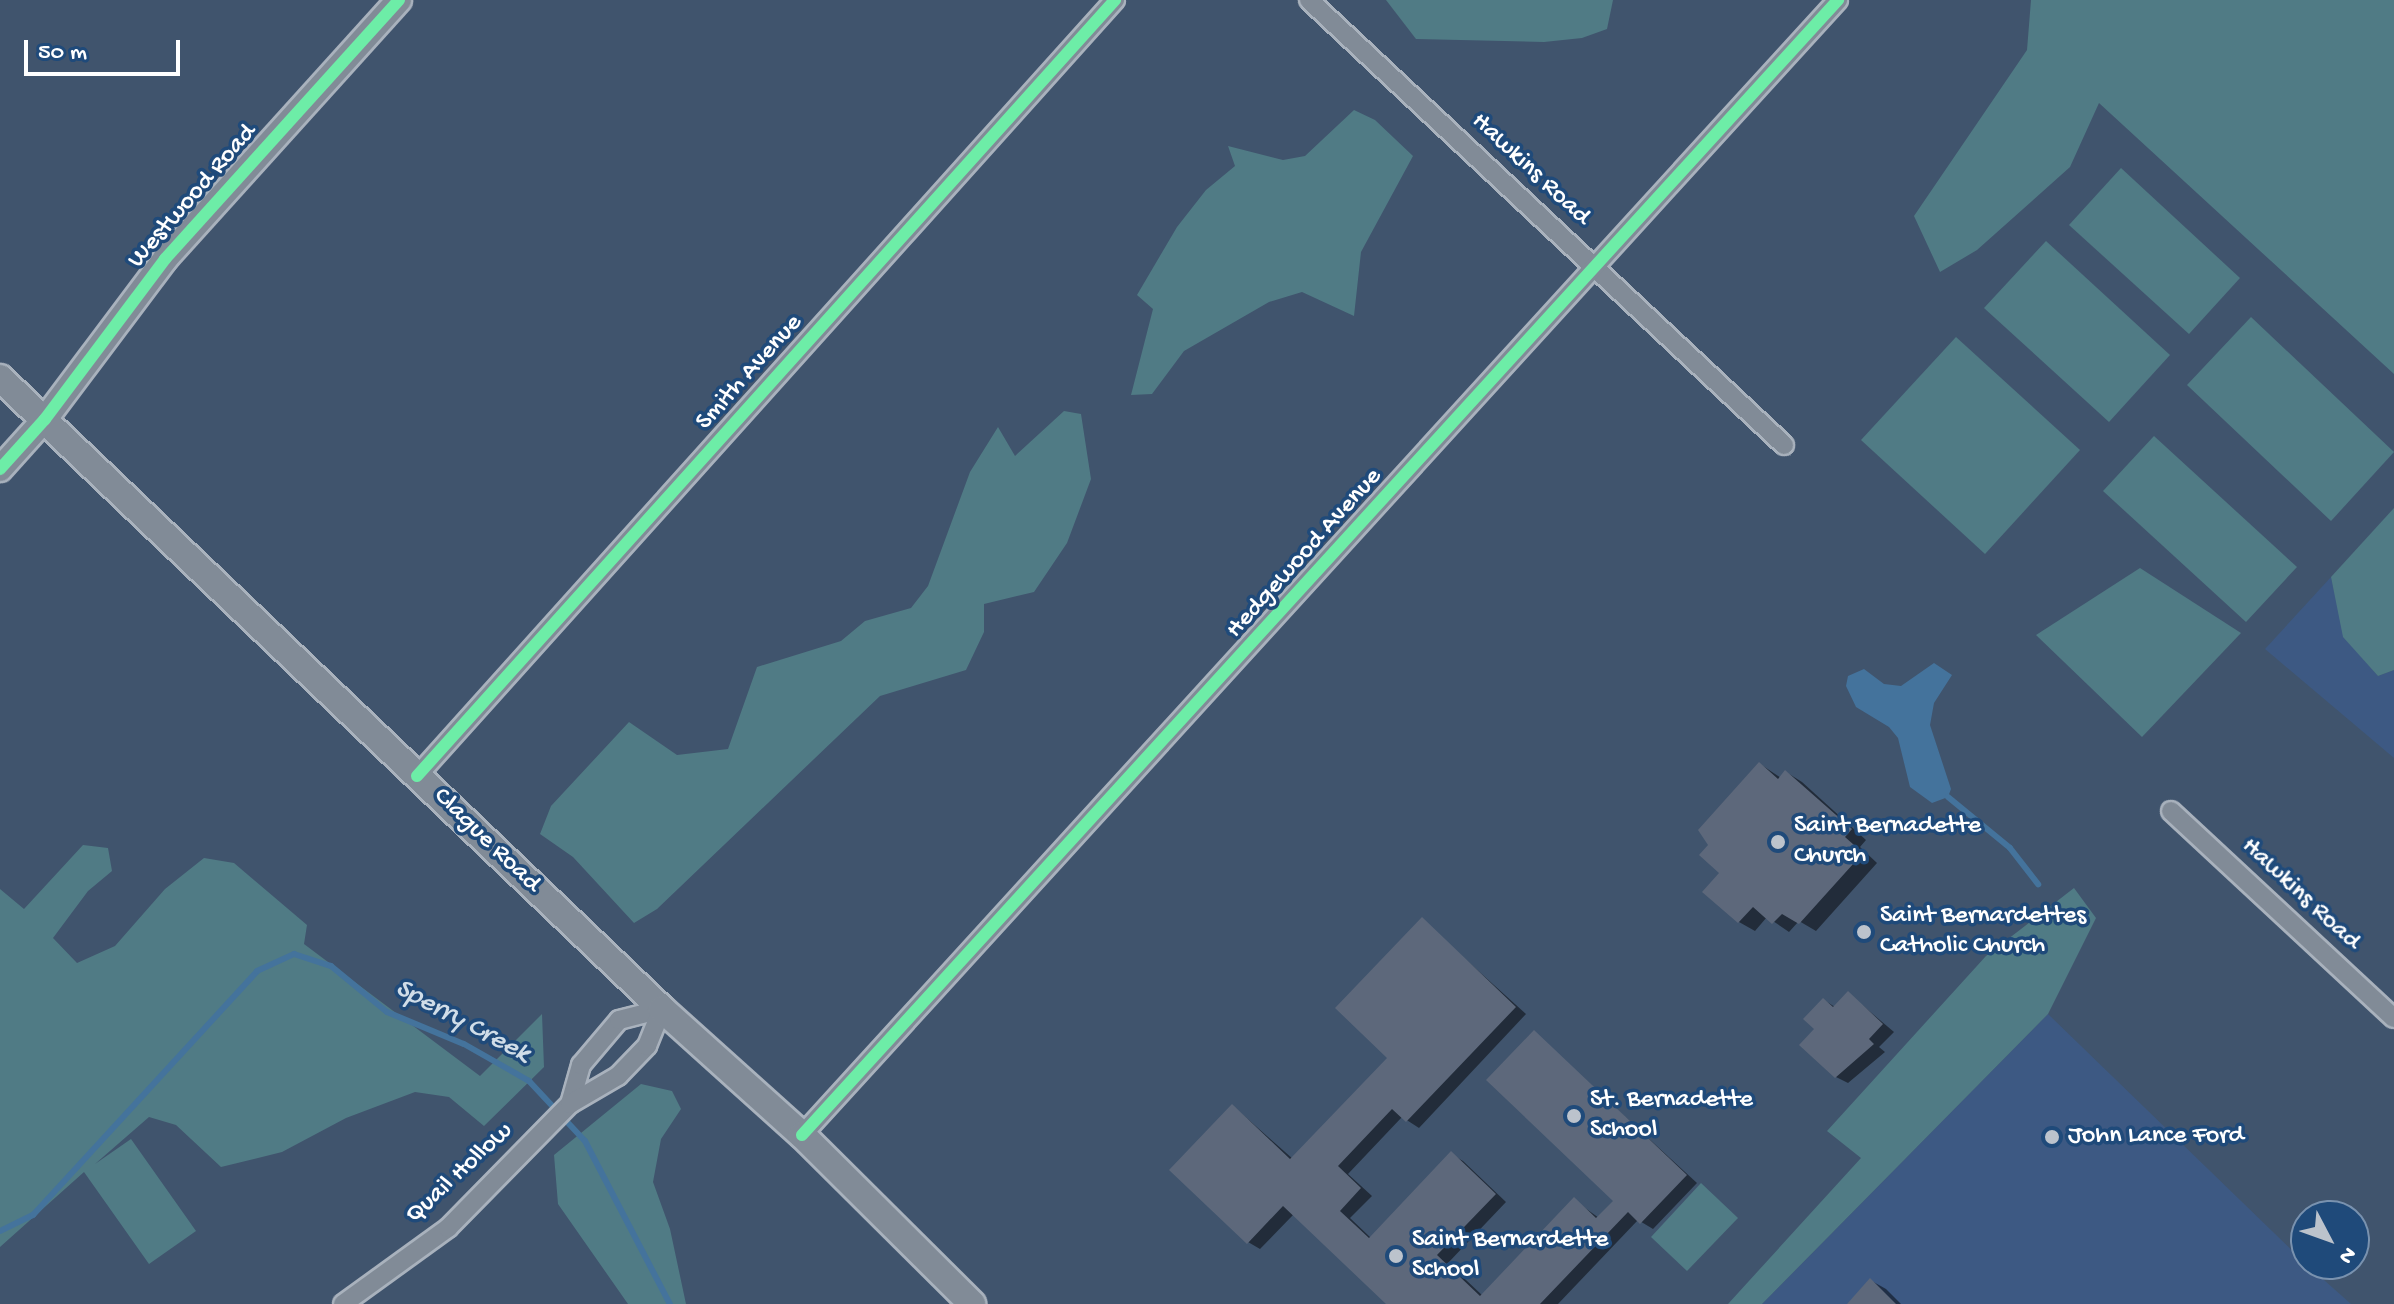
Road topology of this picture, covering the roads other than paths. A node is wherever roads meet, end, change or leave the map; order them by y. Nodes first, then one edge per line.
1 (399, 0) edge
2 (1115, 0) edge
3 (1309, 0) edge
4 (1838, 0) edge
5 (1593, 265) junction
6 (0, 378) edge
7 (45, 419) junction
8 (1784, 445) dead end
9 (0, 469) edge
10 (417, 776) junction
11 (2171, 811) dead end
12 (662, 1009) junction
13 (2394, 1018) edge
14 (570, 1104) junction
15 (802, 1135) junction
16 (343, 1304) edge
17 (972, 1304) edge

1 - 7 street, Westwood Road
2 - 10 street, Smith Avenue
3 - 5 street, Hawkins Road
4 - 5 street, Hedgewood Avenue
5 - 8 street, Hawkins Road
5 - 15 street, Hedgewood Avenue
6 - 7 main road, Clague Road
7 - 9 street, Westwood Road
7 - 10 main road, Clague Road
10 - 12 main road, Clague Road
11 - 13 street, Hawkins Road
12 - 14 street, Quail Hollow
12 - 14 street, Quail Hollow
12 - 15 main road, Clague Road
14 - 16 street, Quail Hollow
15 - 17 main road, Clague Road

